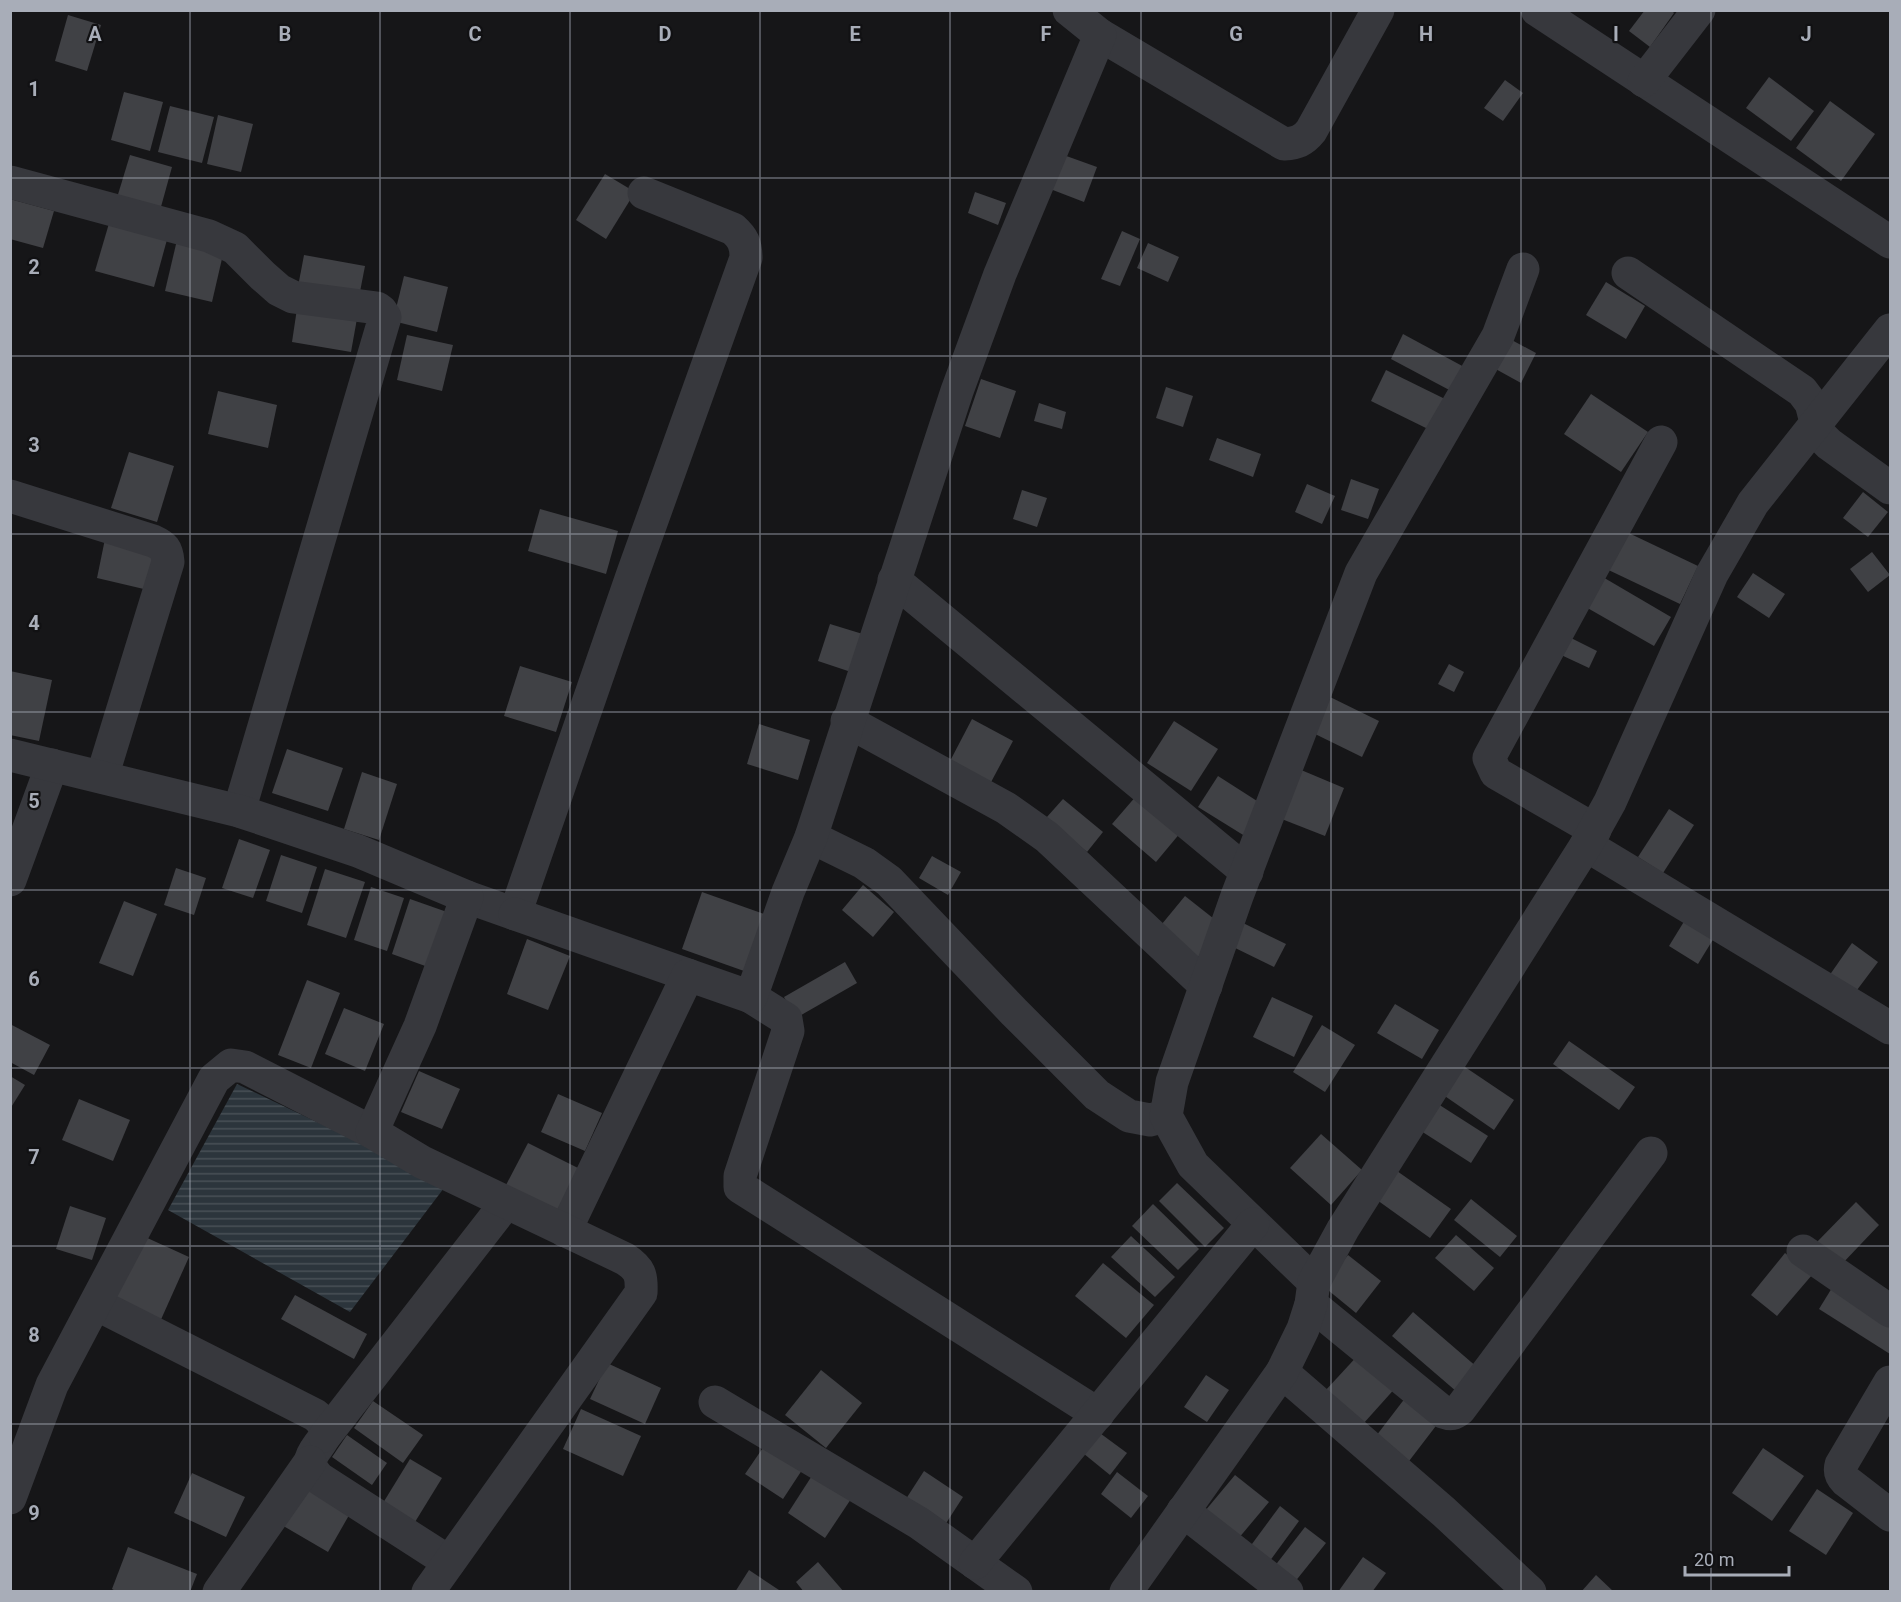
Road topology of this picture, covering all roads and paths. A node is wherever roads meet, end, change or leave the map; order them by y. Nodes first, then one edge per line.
1 (1069, 10) edge
2 (1378, 10) edge
3 (1537, 10) edge
4 (1700, 10) edge
5 (1100, 34) junction
6 (1644, 81) junction
7 (10, 183) edge
8 (644, 193) dead end
9 (1890, 242) edge
10 (1524, 269) dead end
11 (1628, 273) dead end
12 (1890, 330) edge
13 (1815, 423) junction
14 (1661, 442) dead end
15 (1890, 488) edge
16 (10, 496) edge
17 (894, 580) junction
18 (847, 721) junction
19 (10, 755) edge
20 (52, 765) junction
21 (102, 777) junction
22 (239, 811) junction
23 (811, 837) junction
24 (1591, 838) junction
25 (1247, 872) junction
26 (10, 880) edge
27 (467, 897) junction
28 (515, 914) junction
29 (688, 975) junction
30 (1206, 986) junction
31 (751, 997) junction
32 (1890, 1028) edge
33 (1166, 1116) junction
34 (372, 1132) junction
35 (1651, 1153) dead end
36 (506, 1203) junction
37 (1253, 1224) junction
38 (565, 1232) junction
39 (1803, 1251) dead end
40 (1313, 1293) junction
41 (96, 1304) junction
42 (1890, 1311) edge
43 (1282, 1372) junction
44 (1890, 1382) edge
45 (715, 1402) dead end
46 (1098, 1414) junction
47 (317, 1449) junction
48 (10, 1498) edge
49 (1183, 1511) junction
50 (1890, 1515) edge
51 (449, 1562) junction
52 (975, 1563) junction
53 (219, 1592) edge
54 (428, 1592) edge
55 (1016, 1592) edge
56 (1126, 1592) edge
57 (1287, 1592) edge
58 (1530, 1592) edge

1 - 5 street
2 - 5 street
3 - 6 street
4 - 6 street
5 - 17 street
6 - 9 street
7 - 22 street
8 - 28 street
10 - 25 street
11 - 13 street
12 - 13 street
13 - 15 street
13 - 24 street
14 - 24 street
16 - 21 street
17 - 18 street
17 - 25 street
18 - 23 street
18 - 30 street
19 - 20 street
20 - 21 street
20 - 26 street
21 - 22 street
22 - 27 street
23 - 31 street
23 - 33 street
24 - 32 street
24 - 40 street
25 - 30 street
27 - 28 street
27 - 34 street
28 - 29 street
29 - 31 street
29 - 38 street
30 - 33 street
31 - 46 street
33 - 37 street
34 - 36 street
34 - 41 street
35 - 40 street
36 - 38 street
36 - 47 street
37 - 40 street
37 - 46 street
38 - 51 street
39 - 42 street
40 - 43 street
41 - 47 street
41 - 48 street
43 - 49 street
43 - 58 street
44 - 50 street
45 - 52 street
46 - 52 street
47 - 51 street
47 - 53 street
49 - 56 street
49 - 57 street
51 - 54 street
52 - 55 street

